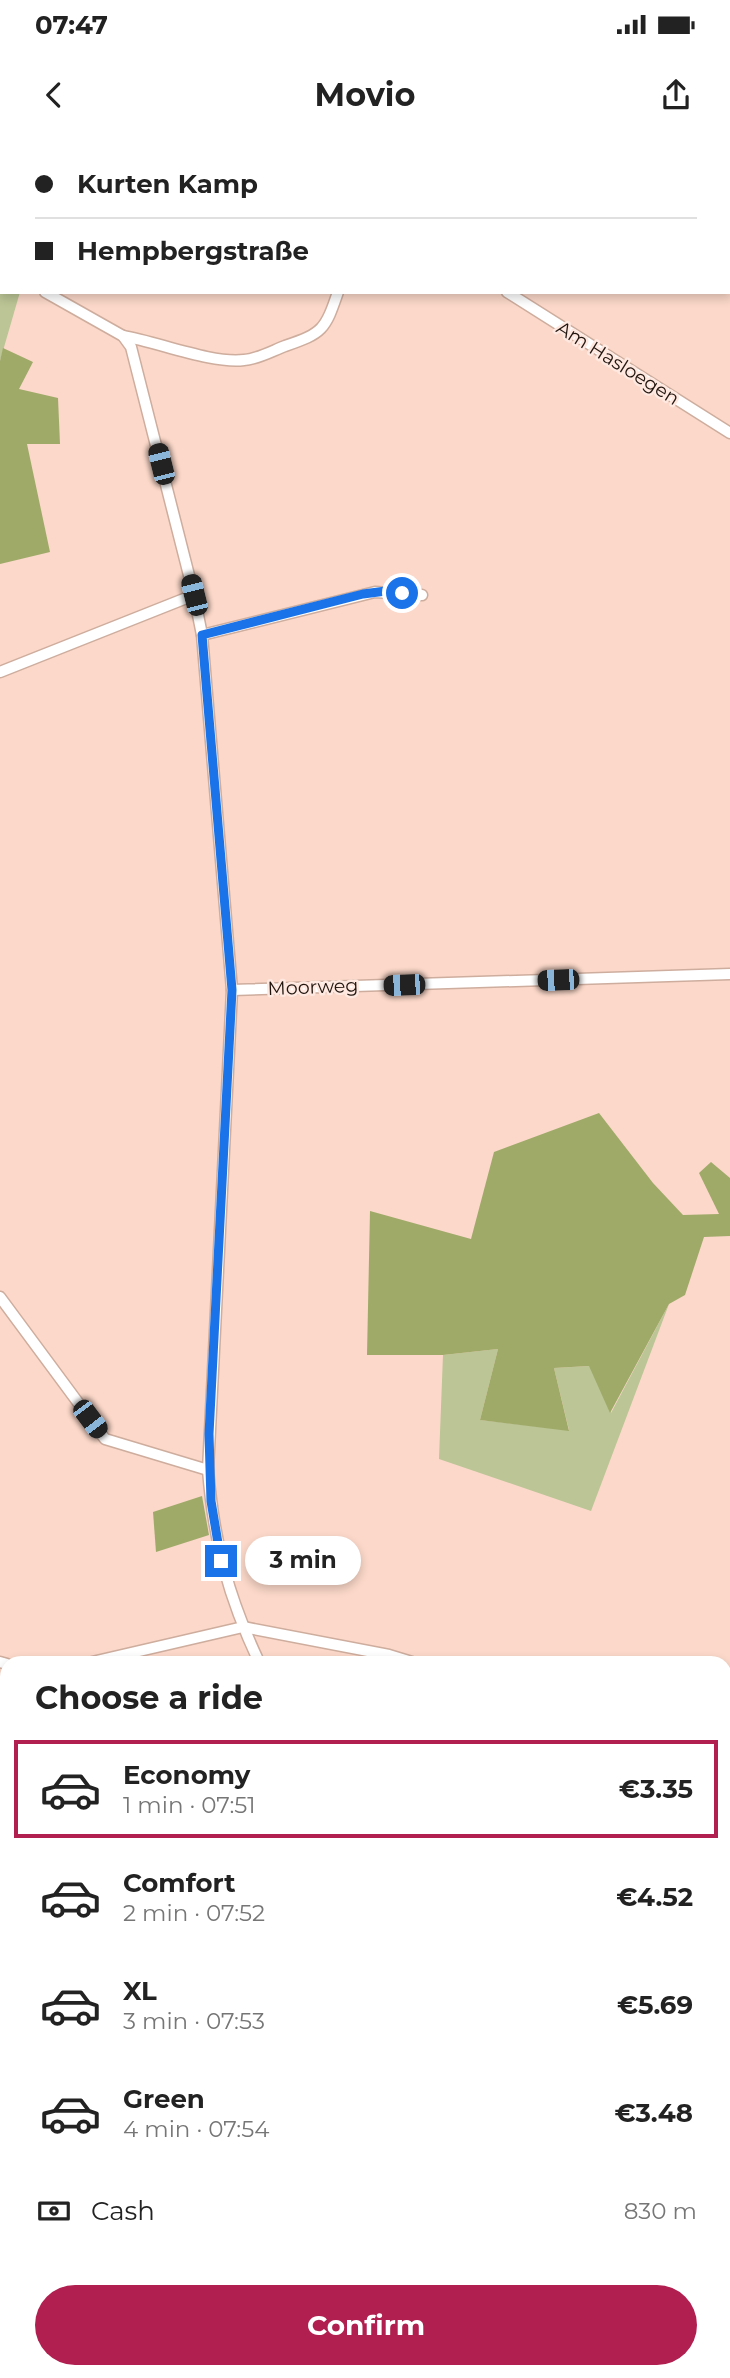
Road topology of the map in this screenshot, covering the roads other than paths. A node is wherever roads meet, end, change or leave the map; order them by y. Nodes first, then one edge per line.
1 (48, 294) edge
2 (337, 294) edge
3 (510, 294) edge
4 (123, 337) junction
5 (730, 433) edge
6 (422, 594) dead end
7 (194, 595) junction
8 (202, 635) junction
9 (0, 672) edge
10 (730, 974) edge
11 (232, 990) junction
12 (0, 1297) edge
13 (208, 1470) junction
14 (243, 1627) junction
15 (118, 1656) edge
16 (256, 1656) edge
17 (394, 1656) edge

1 - 4 street
2 - 4 street
3 - 5 street, Am Hasloegen
4 - 7 street
6 - 8 street
7 - 8 street
7 - 9 street
8 - 11 street
10 - 11 street, Moorweg
11 - 13 street
12 - 13 street
13 - 14 street
14 - 15 street
14 - 16 street
14 - 17 street

